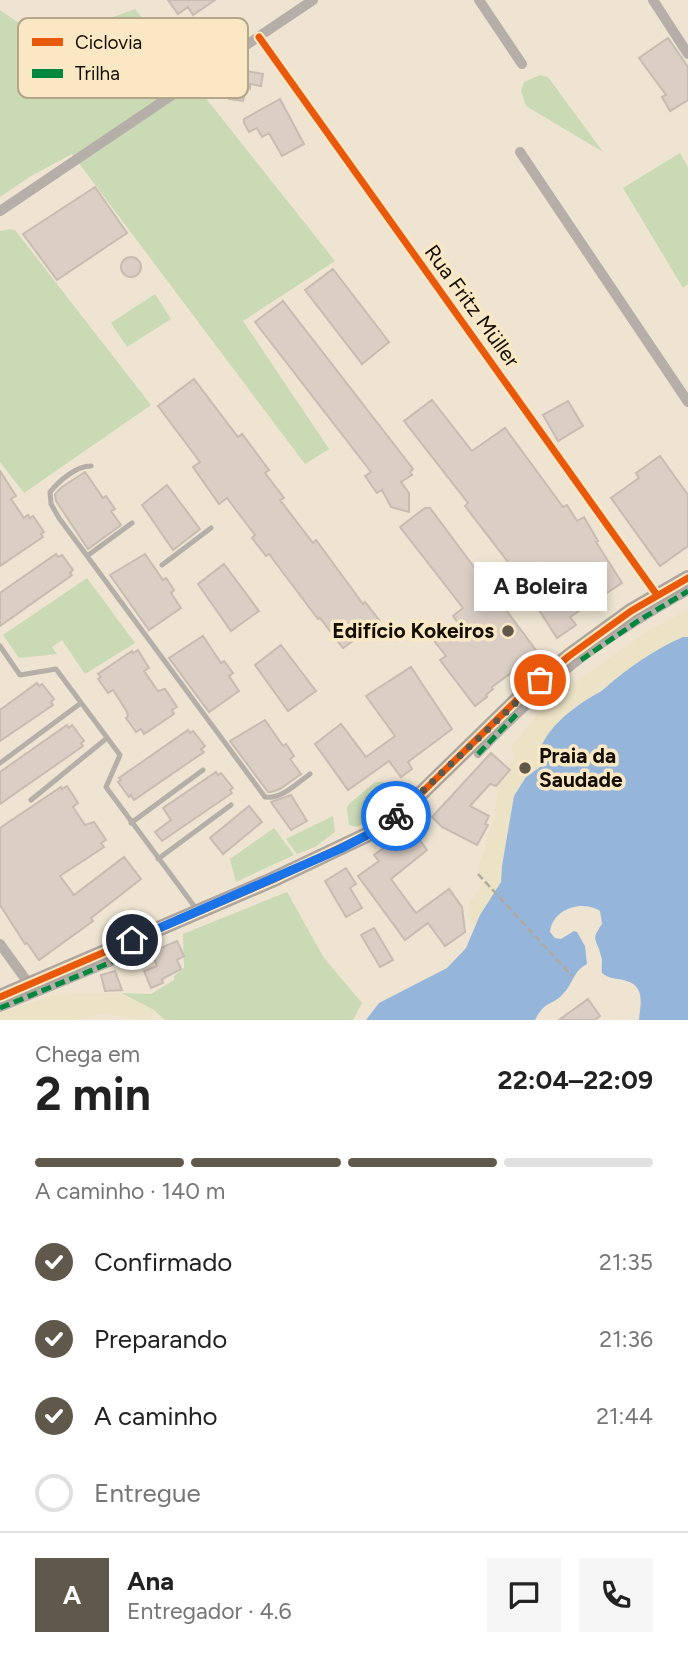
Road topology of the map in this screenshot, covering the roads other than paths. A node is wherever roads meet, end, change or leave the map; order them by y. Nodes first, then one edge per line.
1 (313, 0) edge
2 (479, 0) edge
3 (653, 0) edge
4 (258, 37) junction
5 (248, 44) edge
6 (688, 54) edge
7 (522, 64) dead end
8 (168, 98) edge
9 (520, 152) dead end
10 (0, 211) edge
11 (688, 402) edge
12 (91, 466) dead end
13 (132, 523) dead end
14 (211, 528) dead end
15 (87, 556) junction
16 (162, 565) dead end
17 (688, 578) edge
18 (688, 591) edge
19 (657, 595) junction
20 (0, 646) edge
21 (82, 703) junction
22 (107, 738) junction
23 (478, 754) dead end
24 (0, 763) edge
25 (204, 769) dead end
26 (310, 774) dead end
27 (31, 800) dead end
28 (231, 805) dead end
29 (131, 823) junction
30 (158, 859) junction
31 (199, 912) junction
32 (0, 944) edge
33 (114, 961) dead end
34 (29, 984) junction
35 (0, 997) edge
36 (0, 1008) edge

1 - 4 street
2 - 7 street
3 - 6 street
4 - 5 street
4 - 19 street, Rua Fritz Müller
8 - 10 street
9 - 11 street
12 - 15 lane
13 - 15 lane
14 - 16 lane
15 - 26 lane
17 - 19 main road
18 - 23 street
19 - 31 main road
20 - 21 lane
21 - 22 lane
21 - 24 lane
22 - 27 lane
22 - 29 lane
25 - 29 lane
28 - 30 lane
29 - 30 lane
30 - 31 lane
31 - 34 main road
32 - 34 street
33 - 36 street
34 - 35 main road

